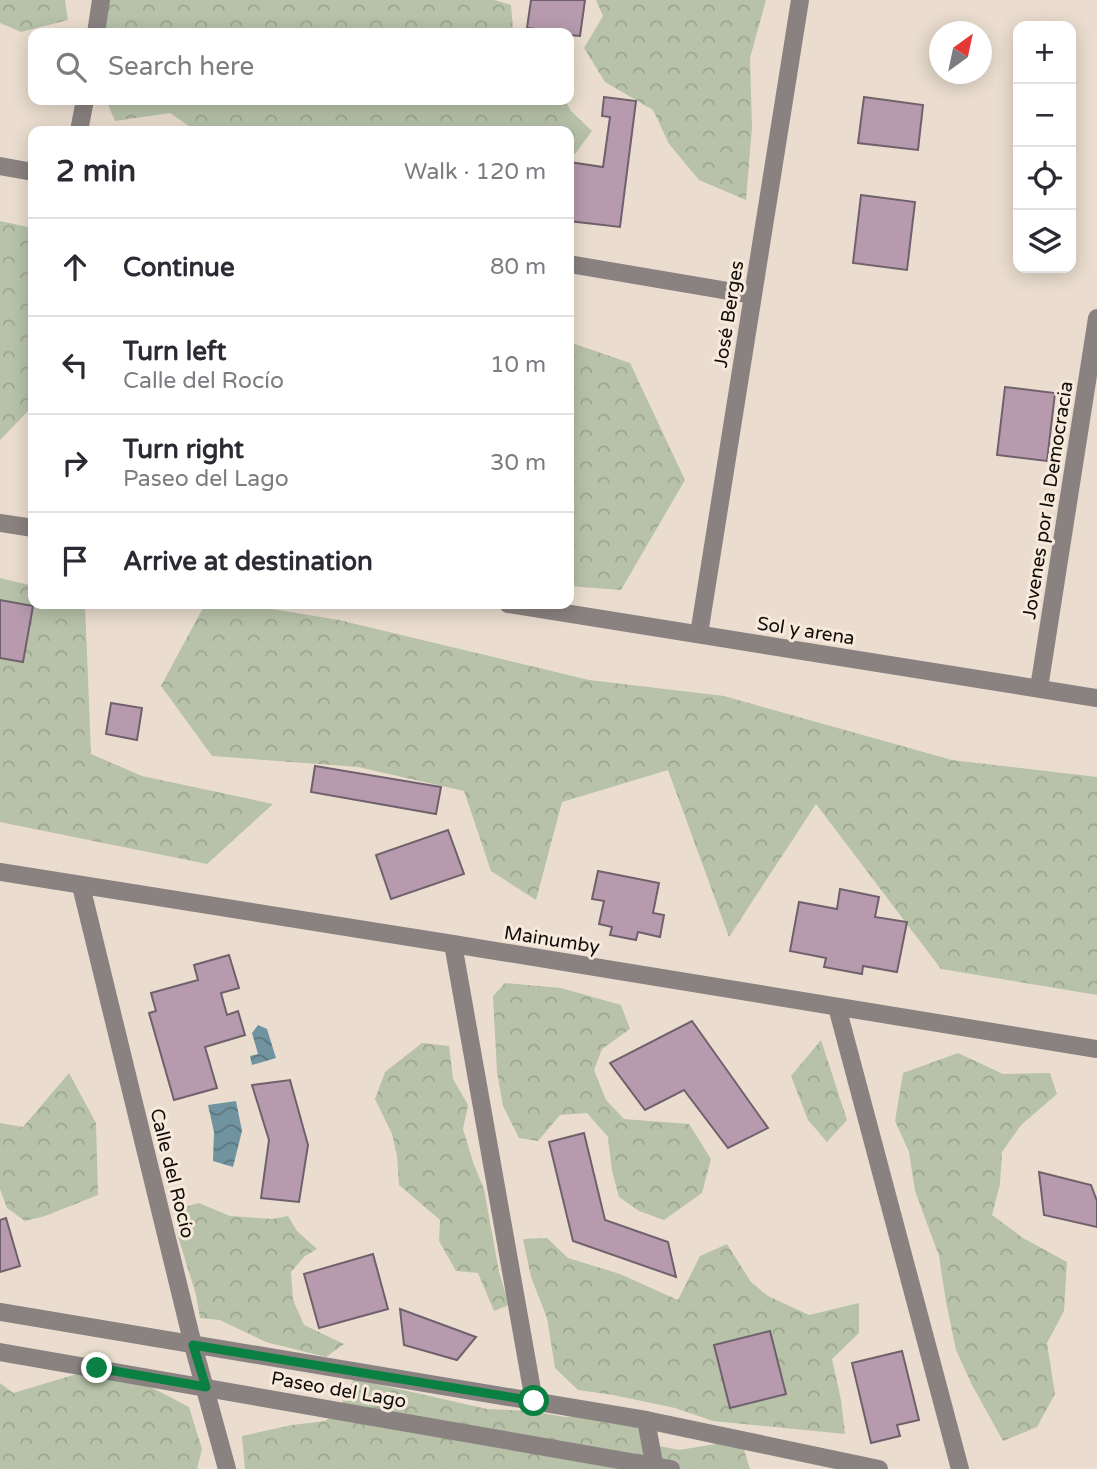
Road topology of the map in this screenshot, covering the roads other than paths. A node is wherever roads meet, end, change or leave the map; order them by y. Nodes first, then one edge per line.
1 (101, 0) edge
2 (800, 0) edge
3 (97, 28) edge
4 (84, 105) edge
5 (80, 126) edge
6 (0, 166) edge
7 (28, 171) edge
8 (574, 265) edge
9 (752, 295) junction
10 (1097, 318) edge
11 (0, 523) edge
12 (28, 527) edge
13 (540, 609) edge
14 (699, 634) junction
15 (1039, 688) junction
16 (1097, 698) edge
17 (0, 872) edge
18 (81, 886) junction
19 (453, 944) junction
20 (837, 1007) junction
21 (1097, 1049) edge
22 (0, 1312) edge
23 (193, 1345) junction
24 (0, 1352) edge
25 (206, 1387) junction
26 (534, 1401) junction
27 (646, 1420) junction
28 (660, 1468) edge
29 (227, 1469) edge
30 (879, 1469) edge
31 (960, 1469) edge

1 - 3 street
2 - 9 street, José Berges
4 - 5 street
6 - 7 street
8 - 9 street
9 - 14 street, José Berges
10 - 15 street, Jovenes por la Democracia
11 - 12 street
13 - 14 street, Sol y arena
14 - 15 street, Sol y arena
15 - 16 street, Sol y arena
17 - 18 street, Mainumby
18 - 19 street, Mainumby
18 - 23 street, Calle del Rocío
19 - 20 street, Mainumby
19 - 26 street
20 - 21 street, Mainumby
20 - 31 street
22 - 23 street
23 - 25 street, Calle del Rocío
23 - 26 street
24 - 25 street, Paseo del Lago
25 - 28 street, Paseo del Lago
25 - 29 street, Calle del Rocío
26 - 27 street
27 - 28 street
27 - 30 street

